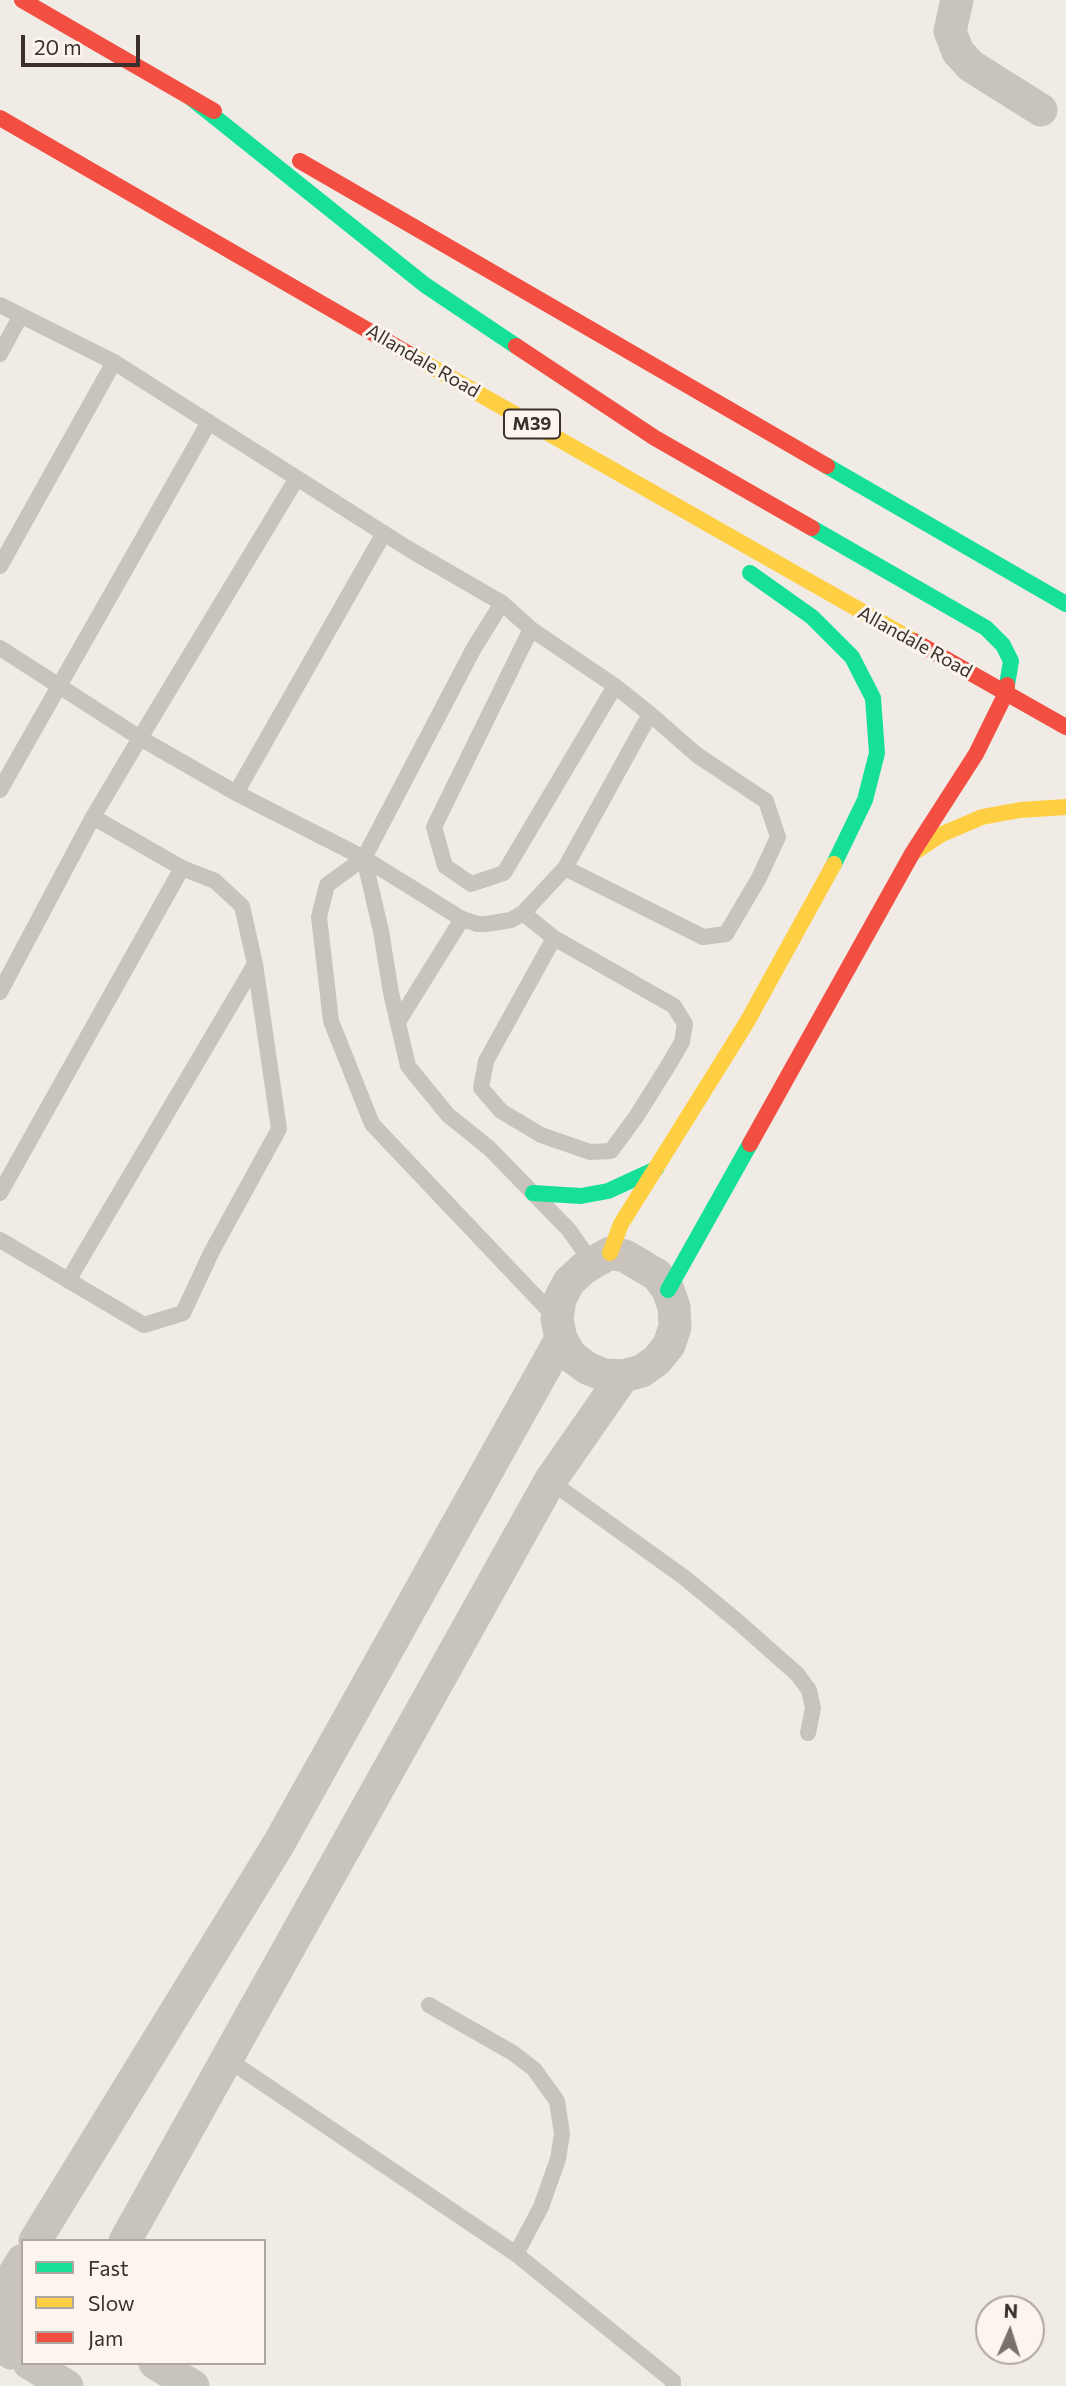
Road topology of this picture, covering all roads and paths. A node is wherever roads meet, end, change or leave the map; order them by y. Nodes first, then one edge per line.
1 (22, 0) edge
2 (957, 0) edge
3 (191, 98) junction
4 (1041, 110) dead end
5 (0, 118) edge
6 (0, 305) edge
7 (21, 315) junction
8 (0, 354) edge
9 (114, 362) junction
10 (209, 422) junction
11 (577, 450) junction
12 (297, 478) junction
13 (384, 533) junction
14 (700, 538) dead end
15 (733, 561) dead end
16 (0, 566) edge
17 (502, 603) junction
18 (1066, 604) edge
19 (531, 629) junction
20 (0, 648) edge
21 (58, 686) junction
22 (615, 686) junction
23 (1006, 693) junction
24 (650, 714) junction
25 (1066, 727) edge
26 (140, 738) junction
27 (0, 790) edge
28 (236, 793) junction
29 (1066, 807) edge
30 (93, 817) junction
31 (913, 852) junction
32 (364, 858) junction
33 (182, 868) junction
34 (565, 868) junction
35 (523, 913) junction
36 (462, 919) junction
37 (554, 938) junction
38 (255, 964) junction
39 (0, 992) edge
40 (398, 1022) junction
41 (656, 1169) junction
42 (0, 1193) edge
43 (533, 1193) junction
44 (0, 1240) edge
45 (601, 1258) junction
46 (69, 1279) junction
47 (668, 1290) junction
48 (559, 1329) junction
49 (623, 1376) junction
50 (550, 1481) junction
51 (808, 1733) dead end
52 (429, 2005) dead end
53 (227, 2059) junction
54 (35, 2239) edge
55 (126, 2239) edge
56 (516, 2254) junction
57 (14, 2276) edge
58 (17, 2354) edge
59 (34, 2365) edge
60 (158, 2365) edge
61 (675, 2384) edge
62 (67, 2386) edge
63 (193, 2386) edge

1 - 3 main road
2 - 4 street
3 - 18 main road
3 - 23 main road
5 - 11 main road, Allandale Road / M39
6 - 7 lane
7 - 8 lane
7 - 9 lane
9 - 10 lane
9 - 16 lane
10 - 12 lane
10 - 21 lane
11 - 14 main road
11 - 23 main road, Allandale Road / M39
12 - 13 lane
12 - 26 lane
13 - 17 lane
13 - 28 lane
15 - 41 main road
17 - 19 lane
17 - 32 lane
19 - 22 lane
19 - 22 lane
20 - 21 lane
21 - 26 lane
21 - 27 lane
22 - 24 lane
23 - 25 main road, Allandale Road / M39
23 - 31 main road
24 - 34 lane
24 - 34 lane
26 - 28 lane
26 - 30 lane
28 - 32 lane
29 - 31 main road
30 - 33 lane
30 - 39 lane
31 - 47 main road
32 - 36 lane
32 - 40 lane
32 - 48 lane
33 - 38 lane
33 - 42 lane
34 - 35 lane
35 - 36 lane
35 - 37 lane
36 - 40 lane
37 - 37 lane
38 - 46 lane
38 - 46 lane
40 - 43 lane
41 - 43 main road
41 - 45 main road
43 - 45 lane
44 - 46 lane
45 - 47 street
45 - 48 street
47 - 49 street
48 - 49 street
48 - 54 street
49 - 50 street
50 - 51 lane
50 - 53 street
52 - 56 lane
53 - 55 street
53 - 56 lane
56 - 61 lane
57 - 58 street
59 - 62 street
60 - 63 street

